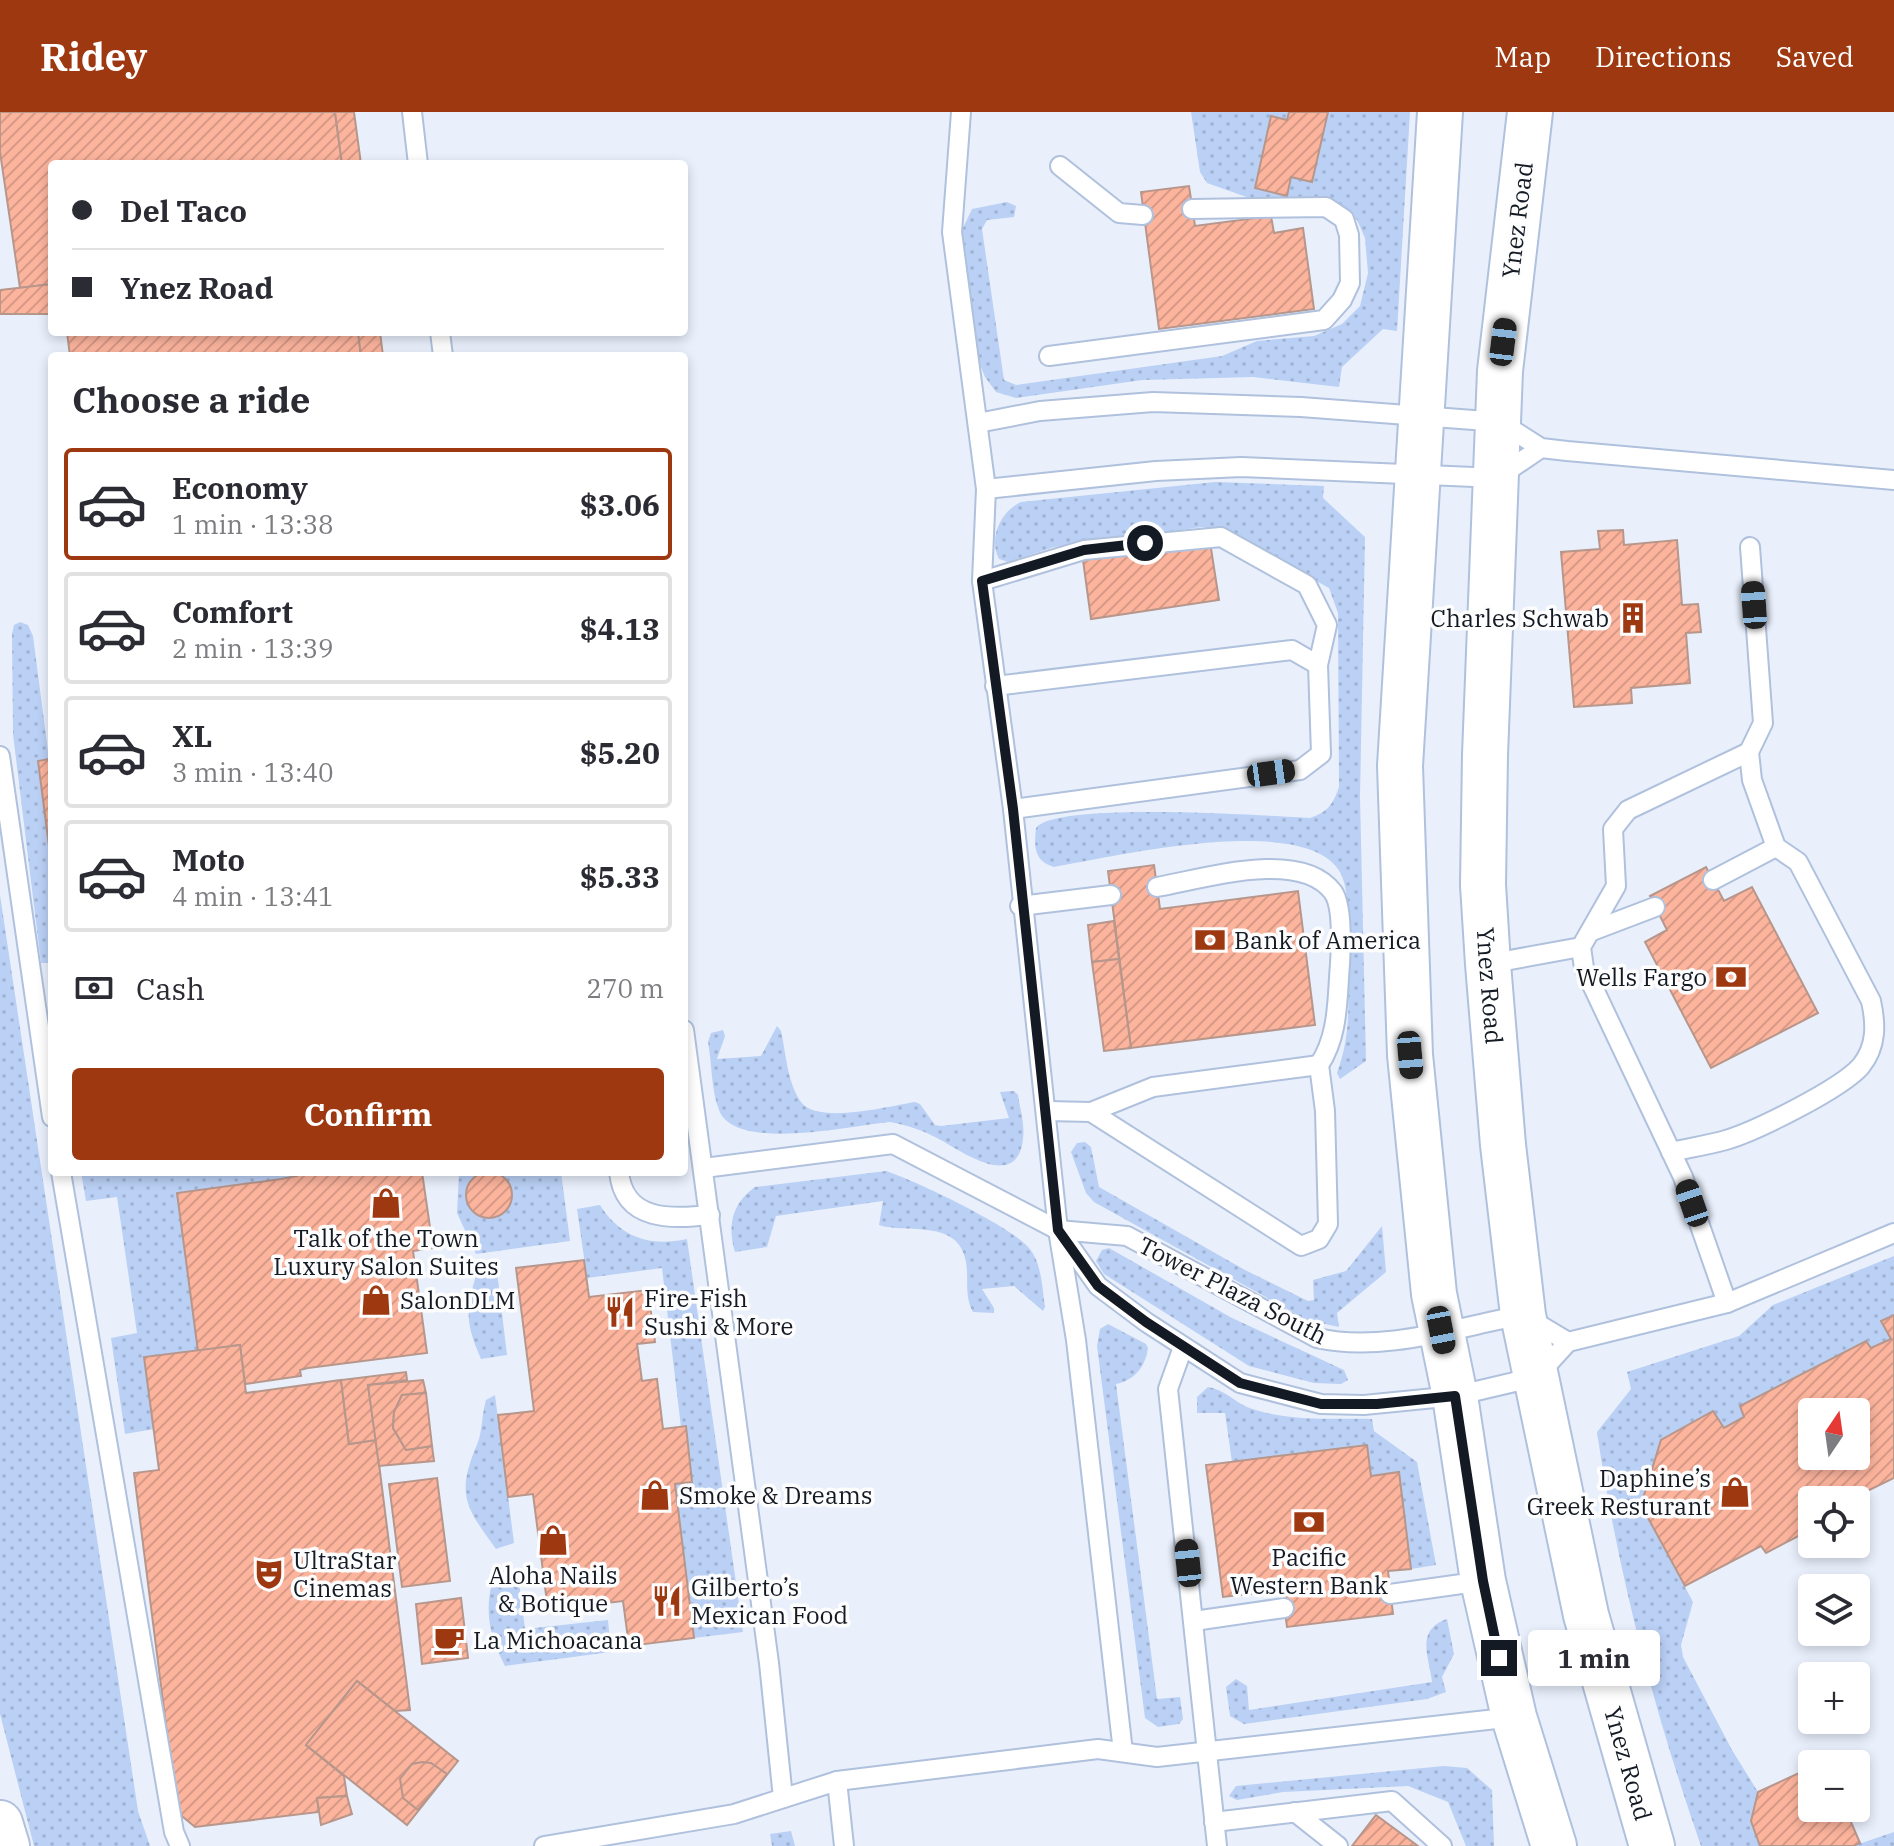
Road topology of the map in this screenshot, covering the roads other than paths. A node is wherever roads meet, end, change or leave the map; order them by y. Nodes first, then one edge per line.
1 (412, 112) edge
2 (961, 112) edge
3 (1440, 112) edge
4 (1530, 112) edge
5 (418, 160) edge
6 (1060, 166) dead end
7 (1192, 209) dead end
8 (1143, 215) dead end
9 (1049, 356) dead end
10 (1420, 417) junction
11 (1500, 422) junction
12 (978, 423) junction
13 (1541, 448) junction
14 (1416, 474) junction
15 (1497, 478) junction
16 (1894, 480) edge
17 (986, 489) junction
18 (1750, 547) dead end
19 (982, 581) junction
20 (1318, 665) junction
21 (995, 686) junction
22 (1749, 752) junction
23 (0, 756) edge
24 (1013, 809) junction
25 (1776, 847) junction
26 (1713, 880) dead end
27 (1157, 887) dead end
28 (1111, 895) dead end
29 (1020, 906) junction
30 (1655, 907) dead end
31 (1592, 931) junction
32 (1581, 947) junction
33 (1488, 964) junction
34 (1319, 1065) junction
35 (688, 1087) edge
36 (48, 1089) edge
37 (1047, 1111) junction
38 (1091, 1112) junction
39 (690, 1116) edge
40 (1671, 1152) junction
41 (704, 1168) junction
42 (62, 1176) edge
43 (620, 1176) edge
44 (710, 1215) junction
45 (1058, 1230) junction
46 (1894, 1233) edge
47 (1098, 1286) junction
48 (1071, 1303) junction
49 (1727, 1303) junction
50 (1523, 1315) junction
51 (1441, 1330) junction
52 (1568, 1342) junction
53 (1183, 1347) junction
54 (1536, 1377) junction
55 (1455, 1396) junction
56 (1483, 1581) junction
57 (1390, 1594) dead end
58 (1284, 1608) dead end
59 (1194, 1621) junction
60 (1514, 1717) junction
61 (1123, 1752) junction
62 (1209, 1752) junction
63 (837, 1781) junction
64 (783, 1798) junction
65 (1295, 1812) junction
66 (1214, 1822) junction
67 (0, 1823) edge
68 (7, 1846) edge
69 (180, 1846) edge
70 (544, 1846) edge
71 (844, 1846) edge
72 (1217, 1846) edge
73 (1338, 1846) edge
74 (1442, 1846) edge
75 (1554, 1846) edge
76 (1652, 1846) edge

1 - 5 lane
2 - 12 lane
3 - 10 main road
4 - 11 main road, Ynez Road
6 - 8 lane
7 - 9 lane
10 - 11 lane
10 - 12 lane
10 - 14 main road
11 - 13 lane
11 - 15 main road, Ynez Road
12 - 17 lane
13 - 15 lane
13 - 16 lane
14 - 15 lane
14 - 17 lane
14 - 51 main road
15 - 33 main road, Ynez Road
17 - 19 lane
18 - 22 lane
19 - 20 lane
19 - 21 lane
20 - 21 lane
20 - 24 lane
21 - 24 lane
22 - 25 lane
22 - 31 lane
23 - 36 lane
24 - 29 lane
25 - 26 lane
25 - 40 lane
27 - 34 lane
28 - 29 lane
29 - 37 lane
30 - 31 lane
31 - 32 lane
32 - 33 lane
32 - 40 lane
33 - 50 main road, Ynez Road
34 - 38 lane
34 - 38 lane
35 - 39 lane
37 - 38 lane
37 - 45 lane
39 - 41 lane
40 - 49 lane
41 - 44 lane
41 - 45 lane
42 - 69 lane
43 - 44 lane
44 - 64 lane
45 - 47 lane
45 - 48 lane
45 - 51 lane, Tower Plaza South
46 - 49 lane
47 - 48 lane
47 - 53 lane
48 - 61 lane
49 - 52 lane
50 - 51 lane, Tower Plaza South
50 - 52 lane
50 - 54 main road, Ynez Road
51 - 55 main road
52 - 54 lane
53 - 55 lane
53 - 59 lane
54 - 55 lane
54 - 76 main road, Ynez Road
55 - 56 main road
56 - 57 lane
56 - 60 main road
58 - 59 lane
59 - 62 lane
60 - 62 lane
60 - 75 main road
61 - 62 lane
61 - 63 lane
62 - 66 lane
63 - 64 lane
63 - 71 lane
64 - 70 lane
65 - 66 lane
65 - 73 lane
65 - 74 lane
66 - 72 lane
67 - 68 main road

